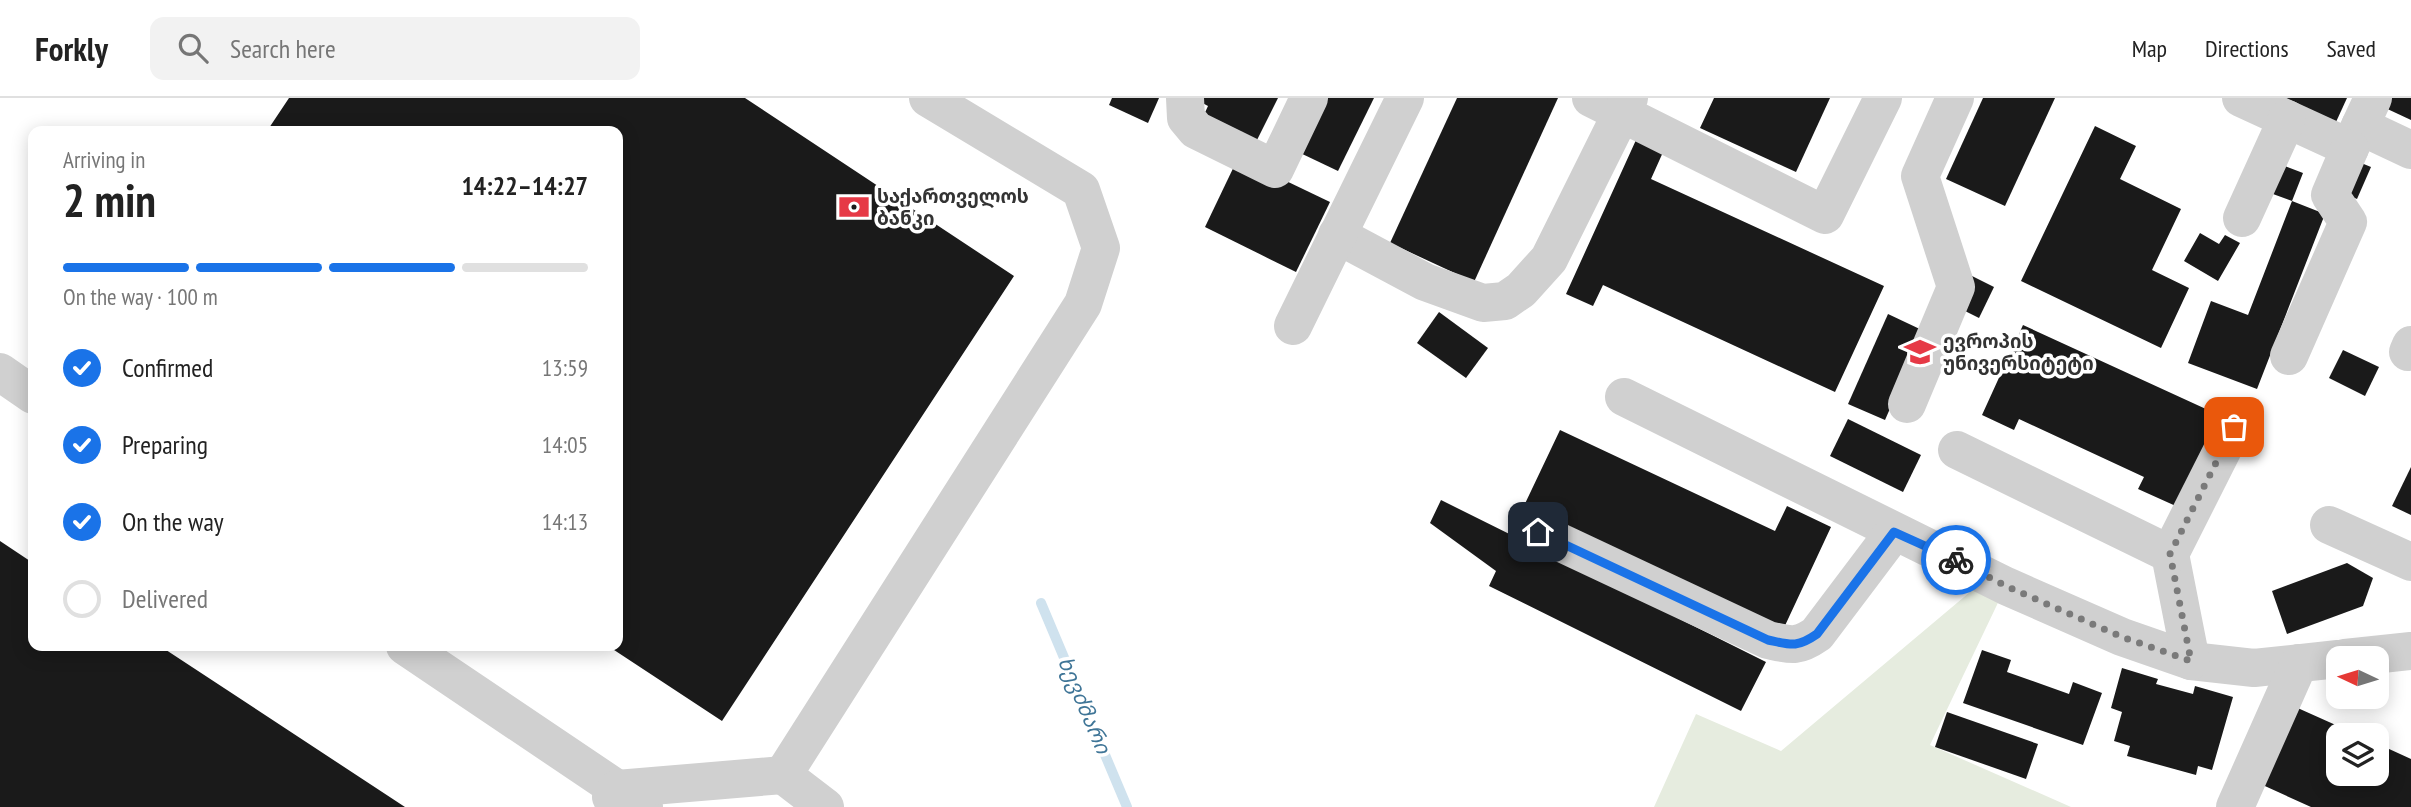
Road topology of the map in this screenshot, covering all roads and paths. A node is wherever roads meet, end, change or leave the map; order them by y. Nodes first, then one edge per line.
1 (928, 98) edge
2 (1185, 98) edge
3 (1310, 98) edge
4 (1405, 98) edge
5 (1883, 98) edge
6 (1955, 98) edge
7 (2241, 98) edge
8 (1614, 103) edge
9 (2287, 119) junction
10 (2361, 124) edge
11 (2411, 150) edge
12 (2242, 218) dead end
13 (1338, 235) junction
14 (1293, 326) dead end
15 (2289, 356) dead end
16 (0, 372) edge
17 (28, 392) edge
18 (1623, 397) dead end
19 (1907, 404) dead end
20 (2234, 427) dead end
21 (1957, 450) dead end
22 (2329, 525) dead end
23 (1538, 532) dead end
24 (1894, 532) junction
25 (2170, 554) junction
26 (2411, 562) edge
27 (412, 651) edge
28 (2411, 651) edge
29 (2389, 653) edge
30 (2326, 660) edge
31 (2191, 661) junction
32 (2299, 663) junction
33 (783, 775) junction
34 (621, 801) edge
35 (825, 807) edge
36 (2235, 807) edge

1 - 33 lane
2 - 3 lane
4 - 13 lane
5 - 8 lane
6 - 19 lane
7 - 9 lane
8 - 13 lane
9 - 10 lane
9 - 12 lane
10 - 11 lane
10 - 15 lane
13 - 14 lane
16 - 17 lane
18 - 24 lane
20 - 25 lane
21 - 25 lane
22 - 26 lane
23 - 24 lane
24 - 31 lane
25 - 31 lane
27 - 34 lane
28 - 29 lane
30 - 32 lane
31 - 32 lane
32 - 36 lane
33 - 34 lane
33 - 35 lane

